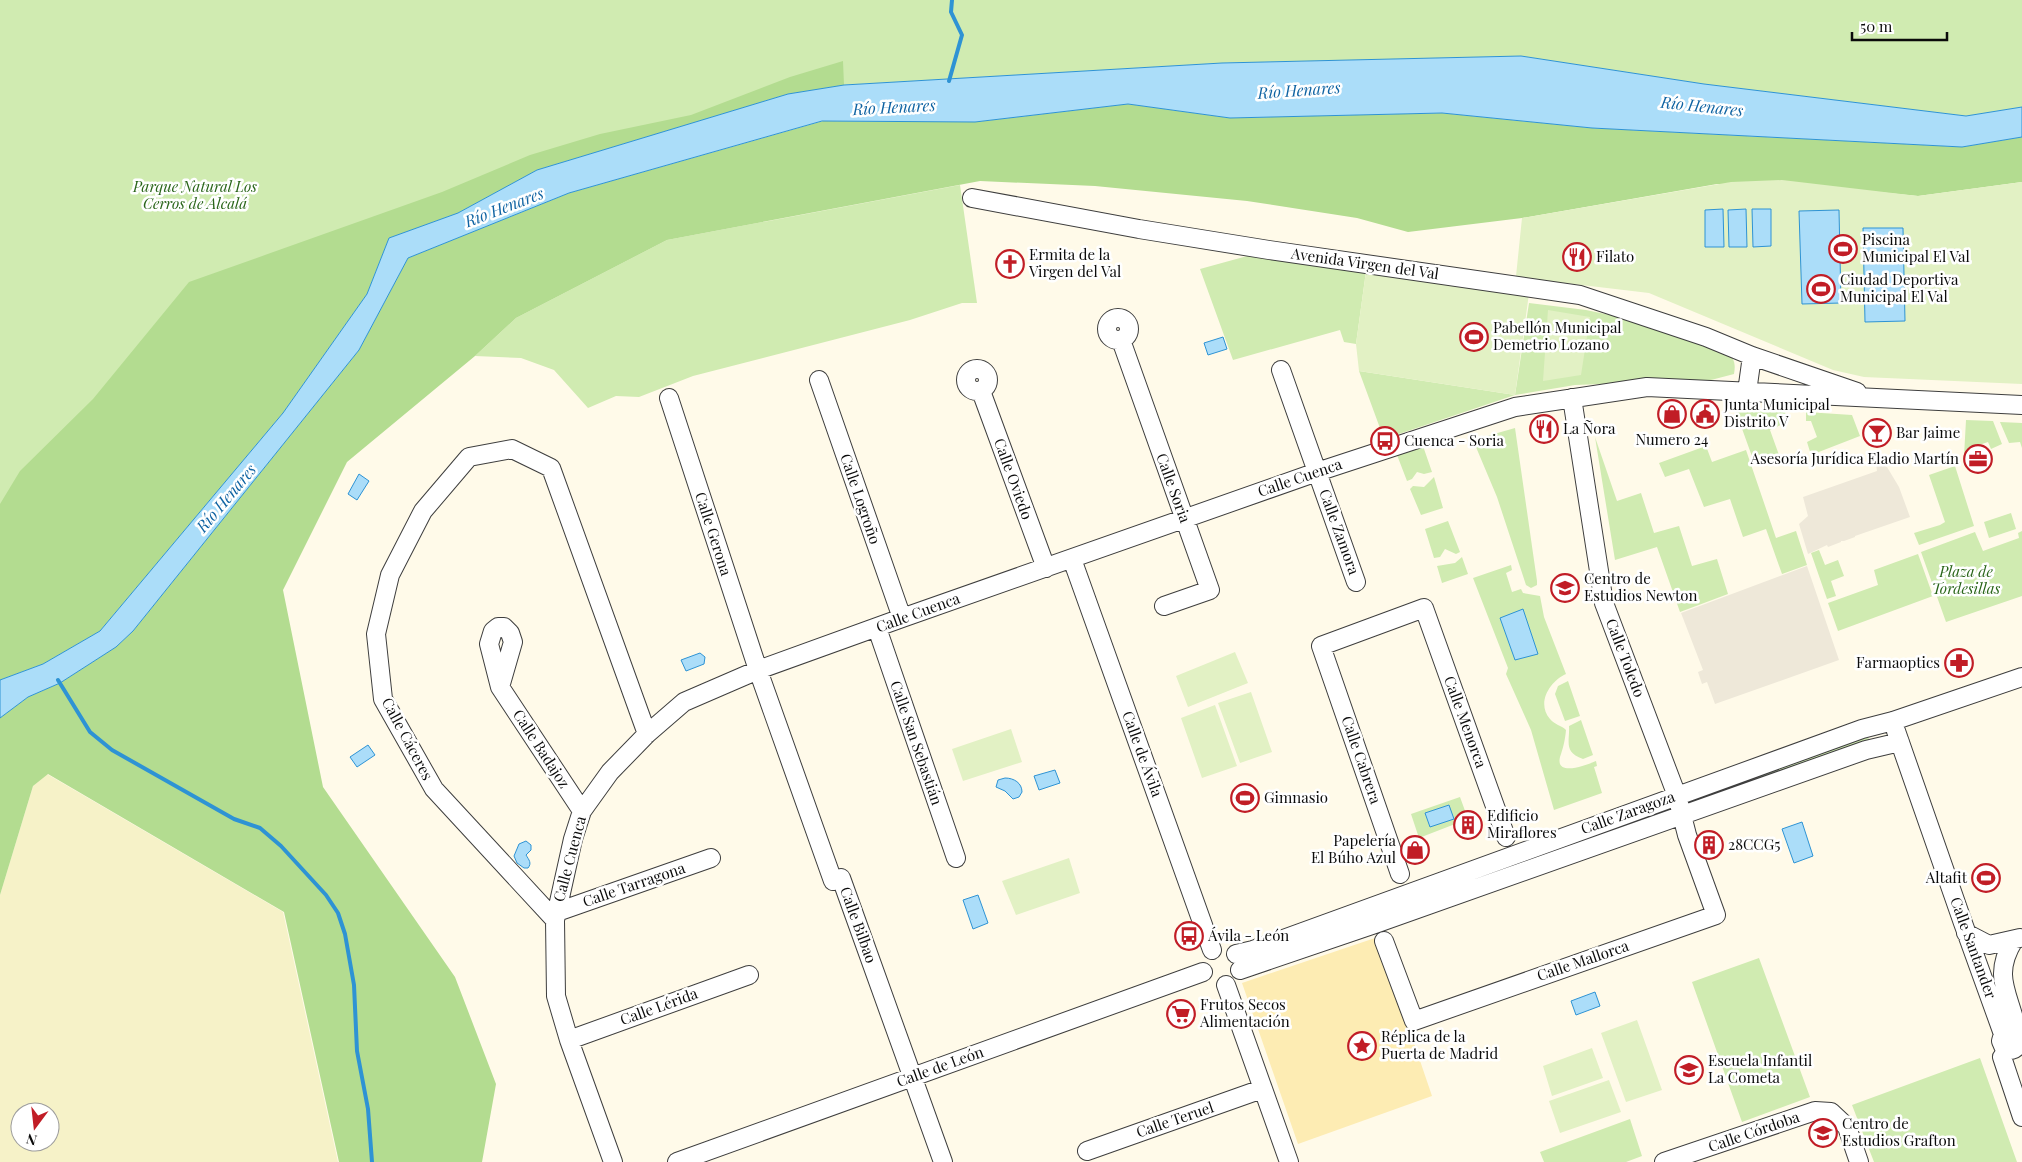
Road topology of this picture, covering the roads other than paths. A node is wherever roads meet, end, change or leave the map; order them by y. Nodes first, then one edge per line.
1 (972, 198) dead end
2 (1121, 340) dead end
3 (1752, 356) junction
4 (1281, 370) dead end
5 (819, 380) dead end
6 (1647, 387) joint
7 (981, 391) dead end
8 (1747, 392) junction
9 (669, 398) dead end
10 (1572, 398) junction
11 (1877, 398) junction
12 (2022, 406) edge
13 (1317, 472) junction
14 (1185, 519) junction
15 (1072, 559) junction
16 (1046, 568) junction
17 (1356, 582) dead end
18 (1164, 606) dead end
19 (902, 618) junction
20 (877, 628) junction
21 (1321, 646) joint
22 (758, 670) junction
23 (2022, 677) edge
24 (500, 687) dead end
25 (1893, 721) junction
26 (647, 734) junction
27 (1900, 742) junction
28 (1677, 796) junction
29 (582, 811) junction
30 (1682, 815) junction
31 (1506, 837) dead end
32 (711, 858) dead end
33 (956, 858) dead end
34 (1400, 874) dead end
35 (556, 916) junction
36 (1966, 933) junction
37 (2018, 939) edge
38 (1384, 941) dead end
39 (1212, 950) junction
40 (1238, 962) junction
41 (1203, 972) junction
42 (749, 975) dead end
43 (1226, 985) junction
44 (569, 1040) junction
45 (2014, 1042) edge
46 (913, 1077) junction
47 (1262, 1089) junction
48 (2022, 1117) edge
49 (1087, 1151) dead end
50 (613, 1162) edge
51 (677, 1162) edge
52 (944, 1162) edge
53 (1289, 1162) edge
54 (1664, 1162) edge
55 (1859, 1162) edge

1 - 3 street, Avenida Virgen del Val
2 - 14 street, Calle Soria
3 - 8 street
3 - 11 street, Avenida Virgen del Val
4 - 13 street, Calle Zamora
5 - 19 street, Calle Logroño
6 - 8 street, Avenida Virgen del Val
6 - 10 street, Calle Cuenca
7 - 16 street, Calle Oviedo
8 - 11 street, Avenida Virgen del Val
9 - 22 street, Calle Gerona
10 - 13 street, Calle Cuenca
10 - 28 street, Calle Toledo
11 - 12 street, Avenida Virgen del Val
13 - 14 street, Calle Cuenca
13 - 17 street, Calle Zamora
14 - 15 street, Calle Cuenca
14 - 18 street, Calle Soria
15 - 16 street, Calle Cuenca
15 - 39 street, Calle de Ávila
16 - 19 street, Calle Cuenca
19 - 20 street, Calle Cuenca
20 - 22 street, Calle Cuenca
20 - 33 street, Calle San Sebastián
21 - 31 street, Calle Menorca
21 - 34 street, Calle Cabrera
22 - 26 street, Calle Cuenca
22 - 46 street, Calle Bilbao
23 - 25 street, Calle Zaragoza
24 - 29 street, Calle Badajoz
25 - 27 street, Calle Santander
25 - 28 street, Calle Zaragoza
26 - 29 street, Calle Cuenca
26 - 35 street, Calle Cáceres
27 - 30 street, Calle Zaragoza
27 - 36 street, Calle Santander
28 - 30 street, Calle Mallorca
28 - 40 street, Calle Zaragoza
29 - 35 street, Calle Cuenca
30 - 38 street, Calle Mallorca
30 - 40 street, Calle Zaragoza
32 - 35 street, Calle Tarragona
35 - 44 street, Calle Cuenca
36 - 37 street
36 - 45 street, Calle Santander
37 - 45 street, Calle Santander
39 - 40 street
39 - 41 street
40 - 43 street
41 - 43 street
41 - 46 street, Calle de León
42 - 44 street, Calle Lérida
43 - 47 street
44 - 50 street, Calle Cuenca
45 - 48 street, Calle Santander
46 - 51 street, Calle de León
46 - 52 street, Calle Bilbao
47 - 49 street, Calle Teruel
47 - 53 street
54 - 55 street, Calle Córdoba

